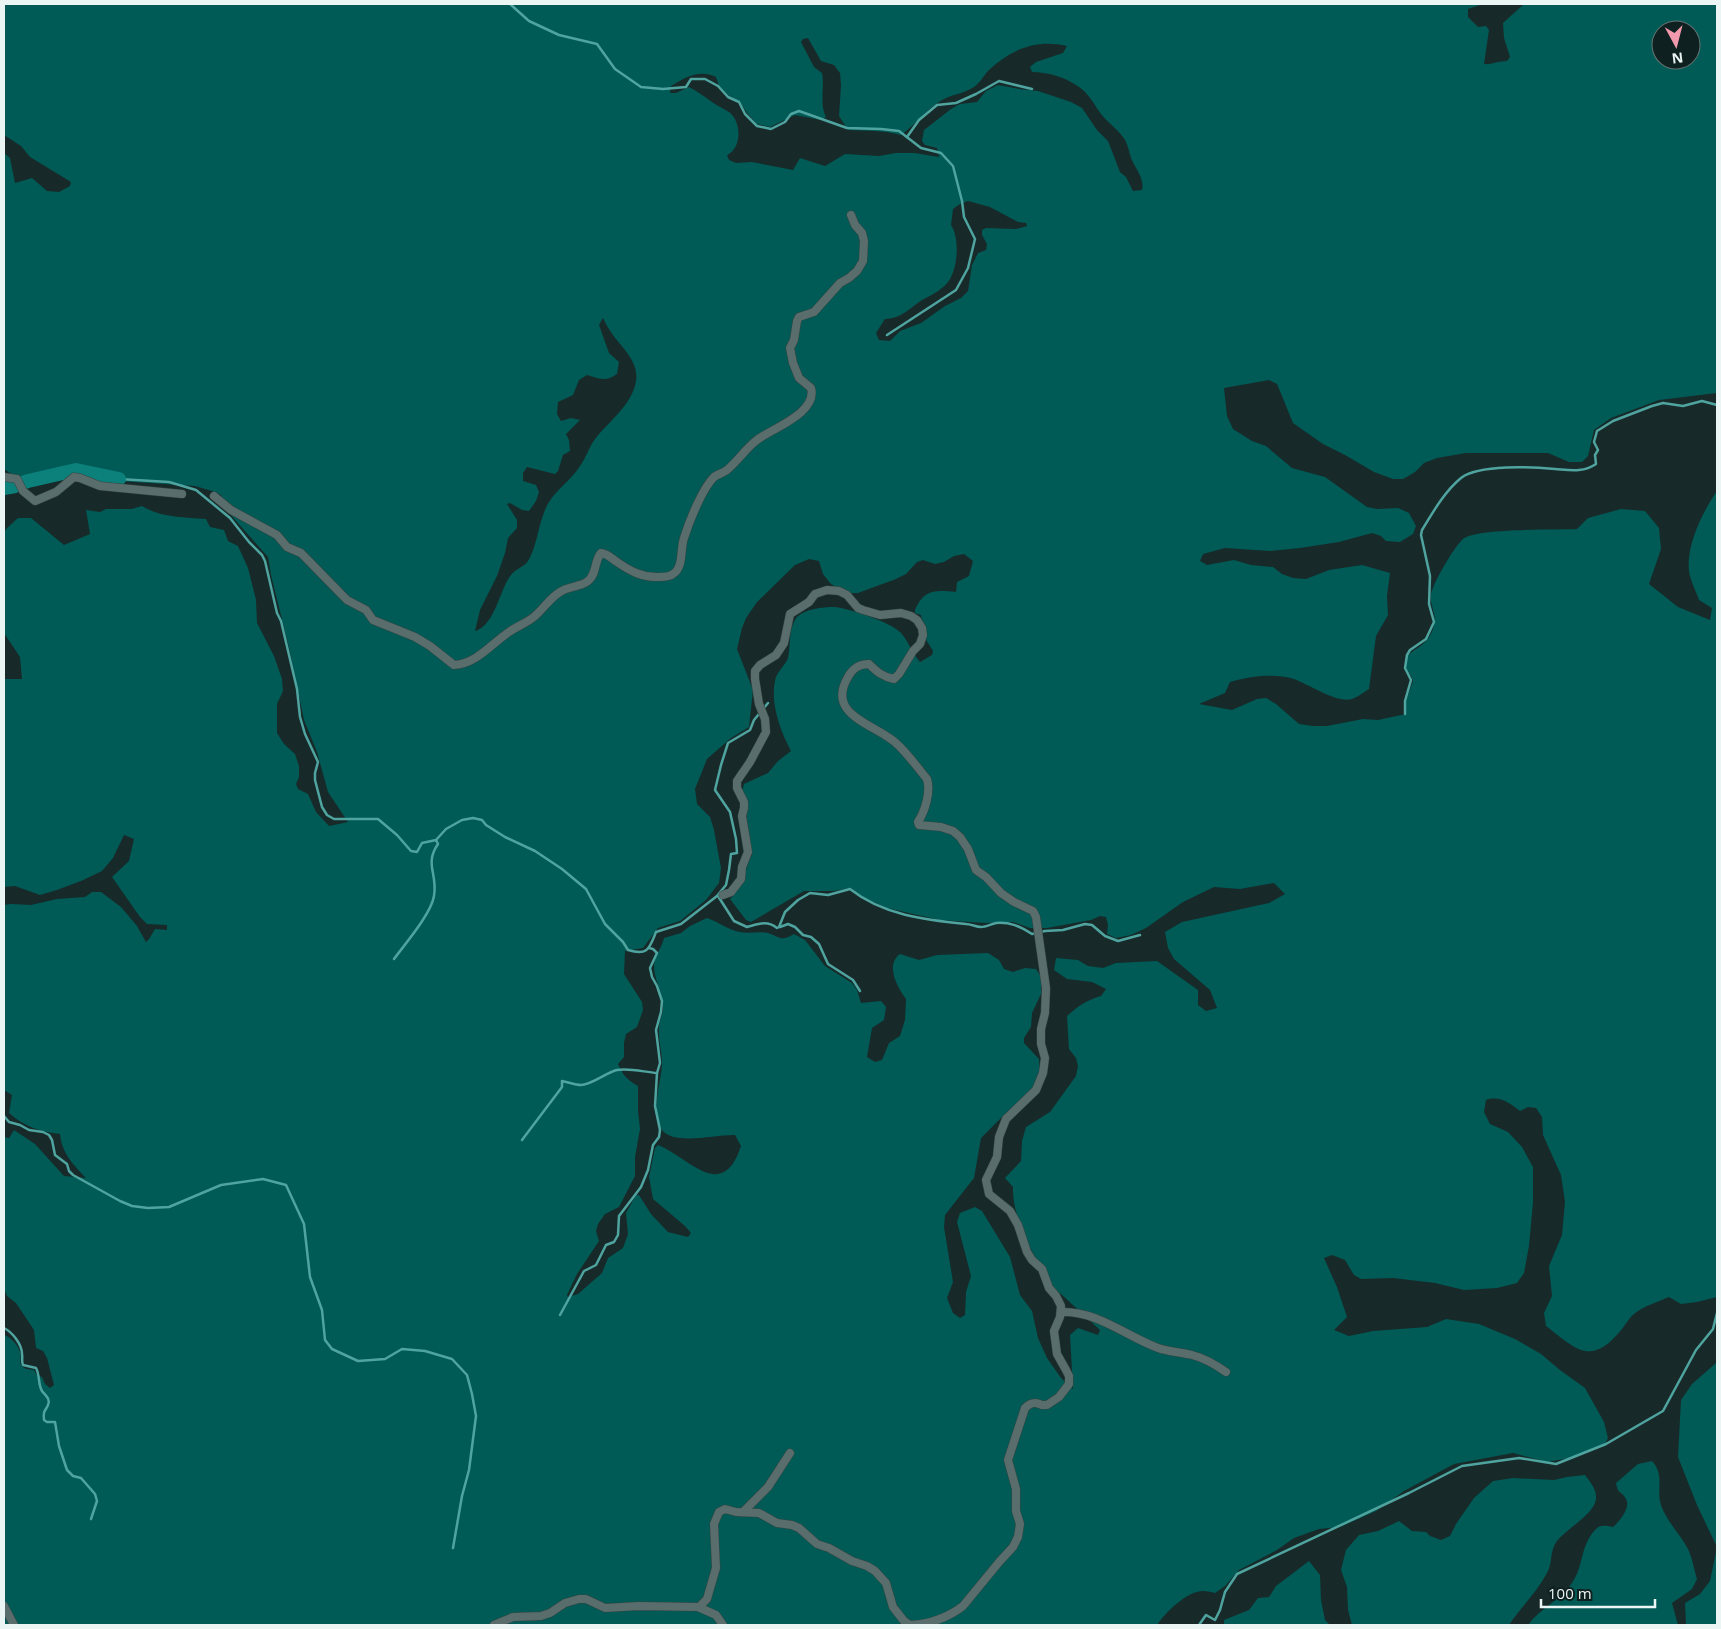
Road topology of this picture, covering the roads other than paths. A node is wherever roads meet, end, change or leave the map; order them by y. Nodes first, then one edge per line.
1 (851, 215) dead end
2 (4, 477) edge
3 (182, 494) dead end
4 (214, 496) dead end
5 (723, 895) dead end
6 (1062, 1312) junction
7 (1226, 1372) dead end
8 (790, 1453) dead end
9 (743, 1512) junction
10 (4, 1606) edge
11 (699, 1607) junction
12 (14, 1625) edge
13 (494, 1625) edge
14 (723, 1625) edge

1 - 4 street
2 - 3 street
5 - 6 street
6 - 7 street
6 - 9 street
8 - 9 street
9 - 11 street
10 - 12 street
11 - 13 street
11 - 14 street

